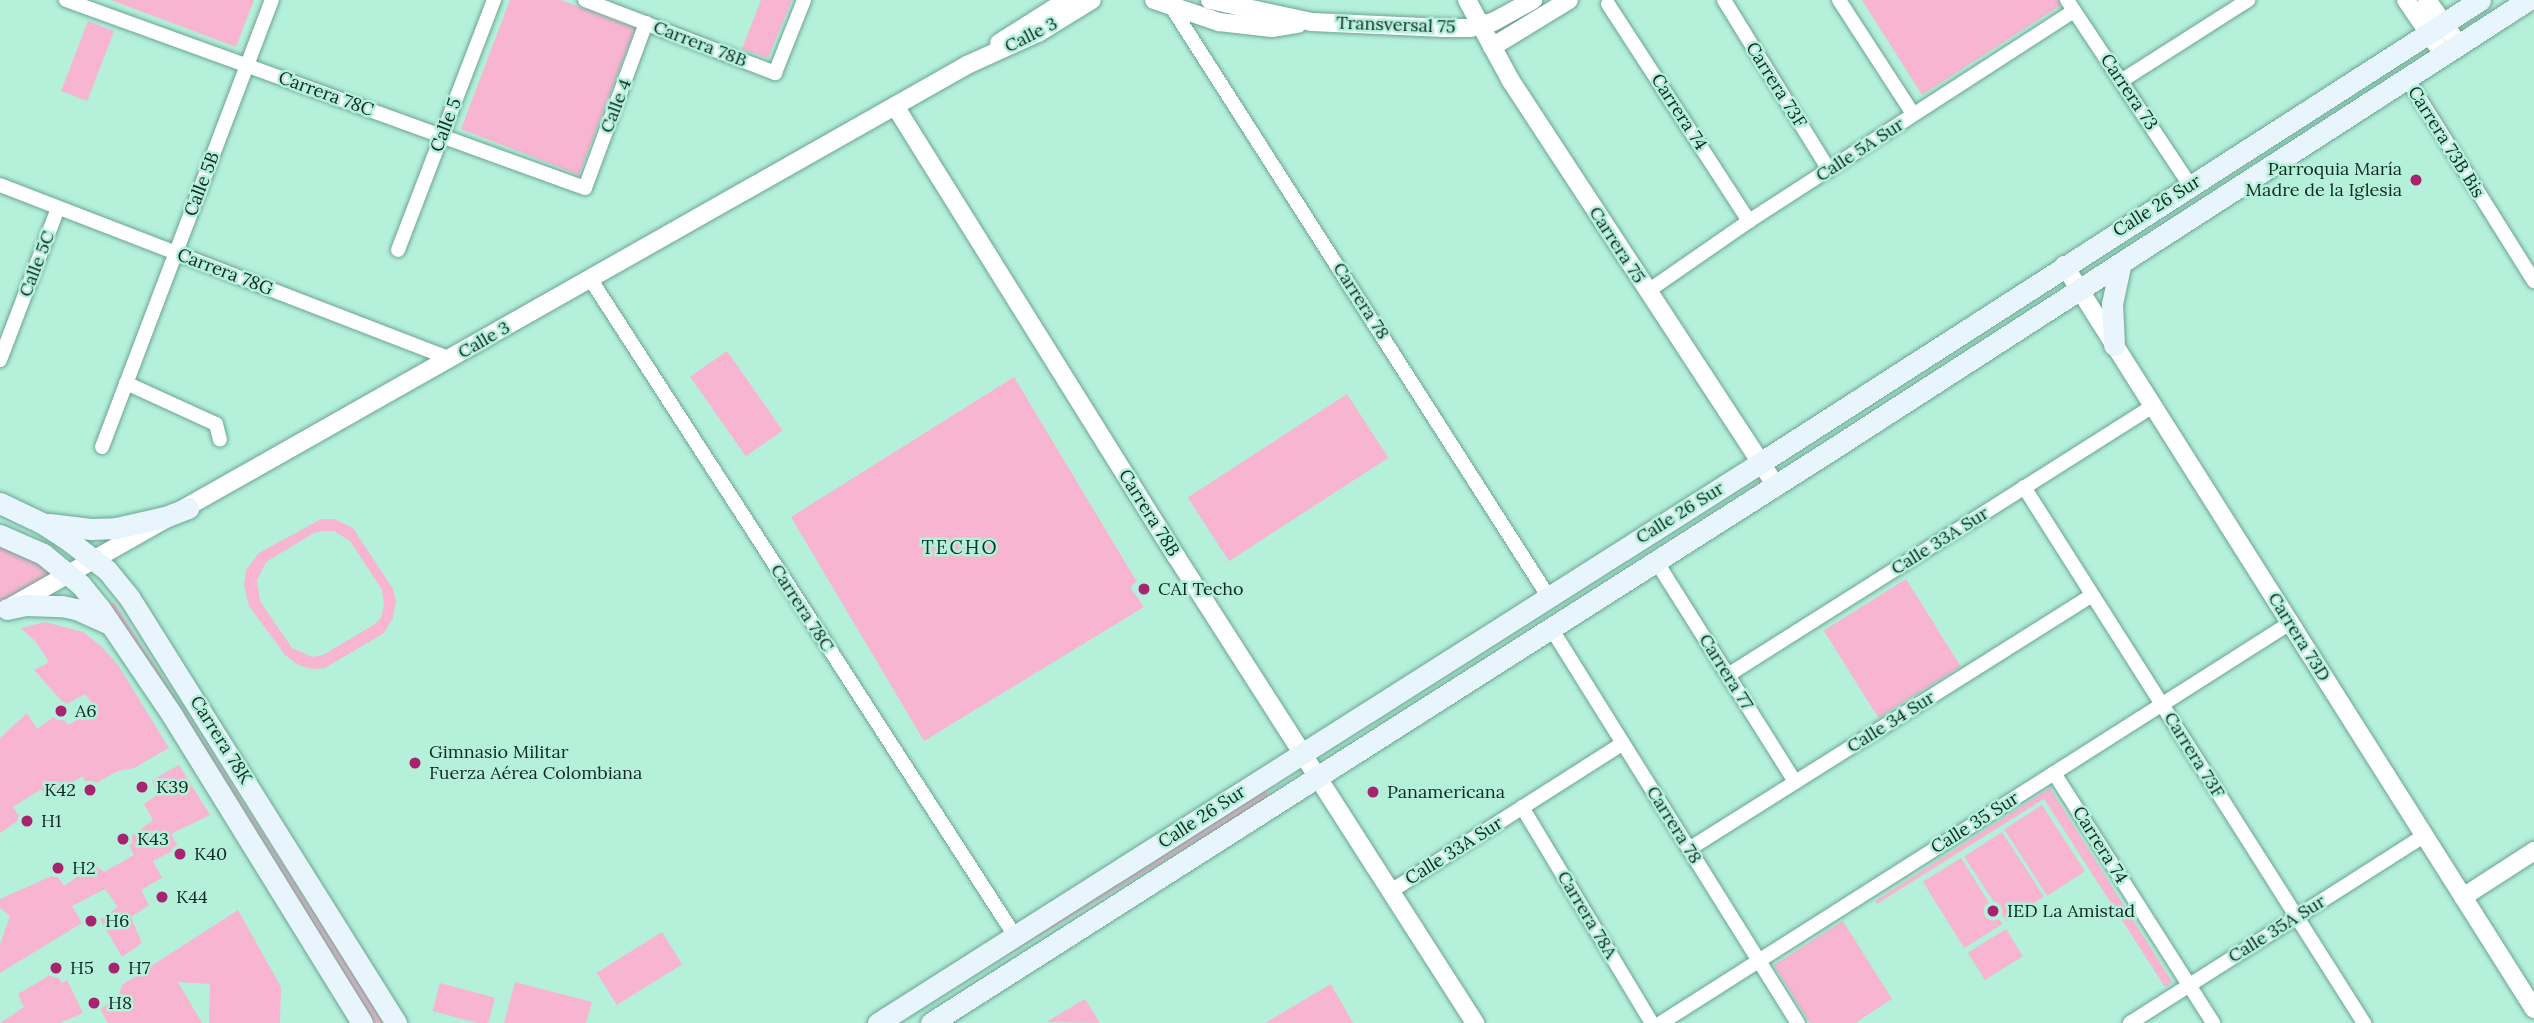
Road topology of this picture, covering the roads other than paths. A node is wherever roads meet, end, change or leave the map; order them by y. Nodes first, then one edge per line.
1 (66, 0) edge
2 (272, 0) edge
3 (494, 0) edge
4 (585, 0) edge
5 (804, 0) edge
6 (1037, 0) edge
7 (1067, 0) edge
8 (1092, 0) edge
9 (1154, 0) edge
10 (1210, 0) edge
11 (1275, 0) edge
12 (1466, 0) edge
13 (1533, 0) edge
14 (1569, 0) edge
15 (1724, 0) edge
16 (1839, 0) edge
17 (2248, 0) edge
18 (2406, 0) edge
19 (2427, 0) edge
20 (2480, 0) edge
21 (2528, 0) edge
22 (84, 3) edge
23 (1608, 4) dead end
24 (1171, 6) junction
25 (2070, 6) edge
26 (1251, 10) junction
27 (1029, 21) junction
28 (1312, 22) junction
29 (646, 23) junction
30 (1481, 26) junction
31 (2435, 29) junction
32 (1492, 47) junction
33 (2451, 50) junction
34 (247, 65) junction
35 (967, 65) junction
36 (2406, 77) junction
37 (2121, 81) junction
38 (895, 106) junction
39 (1913, 114) junction
40 (442, 136) junction
41 (1829, 170) junction
42 (0, 185) edge
43 (2190, 185) junction
44 (585, 188) joint
45 (58, 208) junction
46 (1749, 221) junction
47 (398, 250) dead end
48 (176, 253) junction
49 (2064, 265) junction
50 (2120, 265) junction
51 (591, 280) junction
52 (2534, 281) edge
53 (2080, 290) junction
54 (1648, 291) junction
55 (3, 344) edge
56 (2114, 345) junction
57 (450, 359) junction
58 (0, 360) edge
59 (126, 383) junction
60 (2153, 406) junction
61 (220, 439) dead end
62 (102, 447) dead end
63 (1760, 463) junction
64 (1775, 485) junction
65 (2024, 487) junction
66 (0, 503) edge
67 (187, 508) junction
68 (43, 523) junction
69 (0, 535) edge
70 (95, 560) junction
71 (1656, 561) junction
72 (69, 574) junction
73 (2092, 595) junction
74 (1548, 596) junction
75 (3, 611) edge
76 (2290, 623) junction
77 (113, 626) junction
78 (1551, 628) junction
79 (1728, 675) junction
80 (2162, 704) junction
81 (1623, 743) junction
82 (1302, 752) junction
83 (2054, 772) junction
84 (1317, 777) junction
85 (1795, 782) junction
86 (1522, 807) junction
87 (2424, 836) junction
88 (1689, 849) junction
89 (2534, 851) edge
90 (1391, 891) junction
91 (2463, 897) junction
92 (2297, 917) junction
93 (1015, 936) junction
94 (1759, 961) junction
95 (2189, 985) junction
96 (2534, 1009) edge
97 (362, 1023) edge
98 (396, 1023) edge
99 (878, 1023) edge
100 (931, 1023) edge
101 (1475, 1023) edge
102 (1652, 1023) edge
103 (1661, 1023) edge
104 (1798, 1023) edge
105 (2130, 1023) edge
106 (2213, 1023) edge
107 (2364, 1023) edge

1 - 22 street, Carrera 78C
2 - 34 street, Calle 5B
3 - 40 street, Calle 5
4 - 29 street, Carrera 78B
5 - 29 street, Carrera 78B
6 - 27 street
7 - 27 street, Calle 3
8 - 35 street, Calle 3
9 - 24 street, Transversal 75
10 - 26 street, Transversal 75
11 - 26 street
12 - 30 street, Carrera 75
13 - 30 street, Transversal 75
14 - 32 street
15 - 41 street, Carrera 73F
16 - 39 street
17 - 37 street
18 - 31 street
19 - 31 street
20 - 31 main road, Calle 26 Sur
21 - 33 main road, Calle 26 Sur
22 - 34 street, Carrera 78C
23 - 46 street, Carrera 74
24 - 28 street, Transversal 75
24 - 74 street, Carrera 78
25 - 37 street, Carrera 73
25 - 39 street, Calle 5A Sur
26 - 28 street, Transversal 75
27 - 35 street, Calle 3
28 - 30 street, Transversal 75
29 - 44 street, Calle 4
30 - 32 street, Carrera 75
31 - 33 street
31 - 43 main road, Calle 26 Sur
32 - 54 street, Carrera 75
33 - 36 main road, Calle 26 Sur
34 - 40 street, Carrera 78C
34 - 48 street, Calle 5B
35 - 38 street, Calle 3
36 - 50 main road, Calle 26 Sur
36 - 52 street, Carrera 73B Bis
37 - 43 street, Carrera 73
38 - 51 street, Calle 3
38 - 82 street, Carrera 78B
39 - 41 street, Calle 5A Sur
40 - 44 street, Carrera 78C
40 - 47 street, Calle 5
41 - 46 street, Calle 5A Sur
42 - 45 street, Carrera 78G
43 - 49 main road, Calle 26 Sur
45 - 48 street, Carrera 78G
45 - 55 street, Calle 5C
46 - 54 street, Calle 5A Sur
48 - 57 street, Carrera 78G
48 - 59 street, Calle 5B
49 - 53 street, Carrera 73D
49 - 63 main road, Calle 26 Sur
50 - 53 main road, Calle 26 Sur
50 - 56 main road
51 - 57 street, Calle 3
51 - 93 street, Carrera 78C
53 - 56 street, Carrera 73D
53 - 64 main road, Calle 26 Sur
54 - 63 street, Carrera 75
55 - 58 street, Calle 5C
56 - 60 street, Carrera 73D
57 - 67 street, Calle 3
59 - 61 street
59 - 62 street, Calle 5B
60 - 65 street, Calle 33A Sur
60 - 76 street, Carrera 73D
63 - 64 street, Carrera 75
63 - 74 main road, Calle 26 Sur
64 - 71 main road, Calle 26 Sur
65 - 73 street, Carrera 73F
65 - 79 street, Calle 33A Sur
66 - 68 main road, Carrera 78K
67 - 68 main road
67 - 70 street, Calle 3
68 - 70 main road, Carrera 78K
69 - 72 main road, Carrera 78K
70 - 72 street, Calle 3
70 - 98 main road, Carrera 78K
71 - 78 main road, Calle 26 Sur
71 - 79 street, Carrera 77
72 - 75 street, Calle 3
72 - 77 main road, Carrera 78K
73 - 80 street, Carrera 73F
73 - 85 street, Calle 34 Sur
74 - 82 main road, Calle 26 Sur
75 - 77 main road
76 - 80 street, Calle 35 Sur
76 - 87 street, Carrera 73D
77 - 97 main road, Carrera 78K
78 - 81 street, Carrera 78
78 - 84 main road, Calle 26 Sur
79 - 85 street, Carrera 77
80 - 83 street, Calle 35 Sur
80 - 92 street, Carrera 73F
81 - 86 street, Calle 33A Sur
81 - 88 street, Carrera 78
82 - 84 street, Carrera 78B
82 - 93 main road, Calle 26 Sur
83 - 94 street, Calle 35 Sur
83 - 95 street, Carrera 74
84 - 90 street, Carrera 78B
84 - 100 main road, Calle 26 Sur
85 - 88 street, Calle 34 Sur
86 - 90 street, Calle 33A Sur
86 - 102 street, Carrera 78A
87 - 91 street, Carrera 73D
87 - 92 street, Calle 35A Sur
88 - 94 street, Carrera 78
89 - 91 street
90 - 101 street, Carrera 78B
91 - 96 street, Carrera 73D
92 - 95 street, Calle 35A Sur
92 - 107 street, Carrera 73F
93 - 99 main road, Calle 26 Sur
94 - 103 street, Calle 35 Sur
94 - 104 street, Carrera 78
95 - 105 street, Calle 35A Sur
95 - 106 street, Carrera 74

